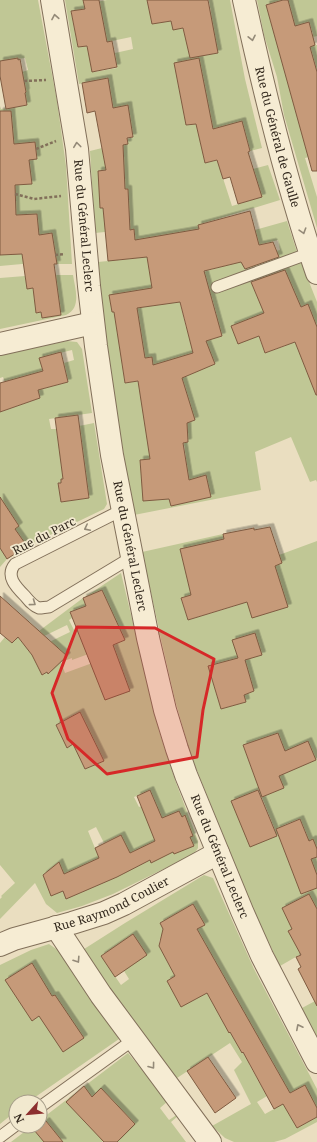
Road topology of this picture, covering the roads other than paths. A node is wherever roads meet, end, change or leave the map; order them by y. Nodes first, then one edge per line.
1 (52, 0) edge
2 (244, 0) edge
3 (314, 263) edge
4 (217, 287) dead end
5 (93, 323) junction
6 (0, 344) edge
7 (122, 510) junction
8 (132, 557) junction
9 (218, 854) junction
10 (56, 927) junction
11 (0, 945) edge
12 (133, 1040) junction
13 (315, 1054) edge
14 (48, 1101) edge
15 (210, 1142) edge

5 -> 1 street, Rue du Général Leclerc
2 -> 3 street, Rue du Général de Gaulle
3 - 4 lane
5 - 6 street
5 - 7 street, Rue du Général Leclerc
7 - 8 street, Rue du Général Leclerc
7 -> 8 lane, Rue du Parc
8 - 9 street, Rue du Général Leclerc
9 - 10 street, Rue Raymond Coulier
13 -> 9 street, Rue du Général Leclerc
10 - 11 street, Rue Raymond Coulier
10 -> 12 street
12 - 14 lane
12 -> 15 street

